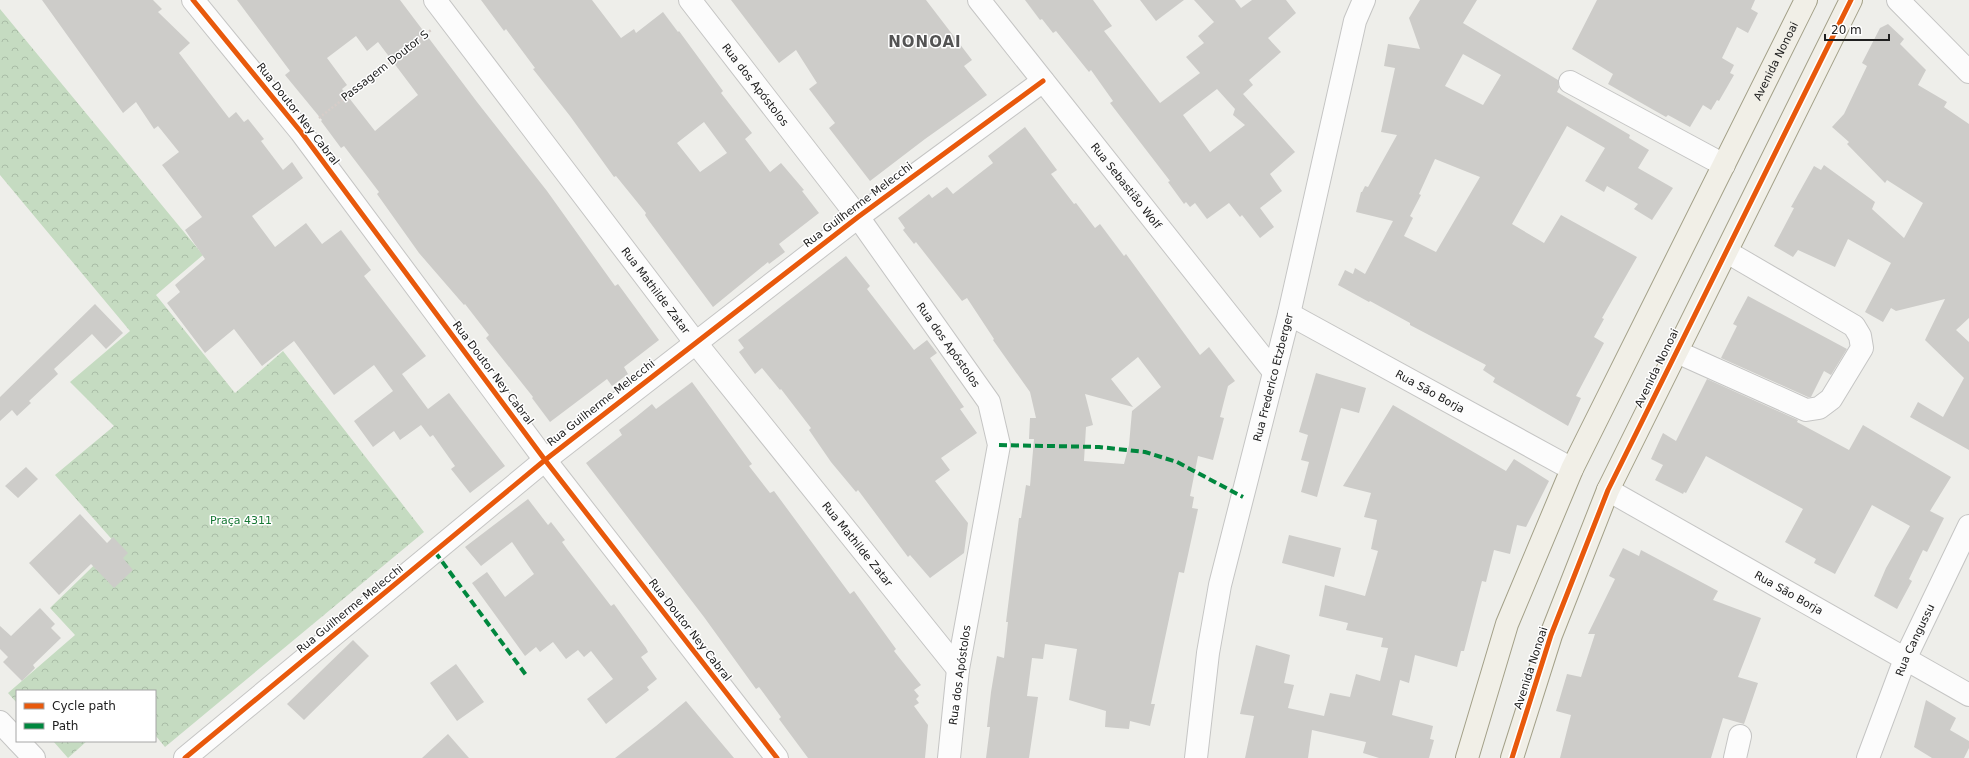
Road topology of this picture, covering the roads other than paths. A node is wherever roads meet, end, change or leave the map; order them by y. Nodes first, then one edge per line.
1 (193, 0) edge
2 (690, 0) edge
3 (979, 0) edge
4 (1364, 0) edge
5 (1806, 0) edge
6 (1851, 0) edge
7 (1898, 0) edge
8 (442, 8) edge
9 (1969, 72) edge
10 (1043, 81) junction
11 (1570, 82) dead end
12 (1724, 165) junction
13 (858, 217) junction
14 (1726, 252) junction
15 (1289, 314) junction
16 (695, 342) junction
17 (1677, 352) junction
18 (1274, 372) junction
19 (545, 460) junction
20 (1572, 469) junction
21 (1608, 490) junction
22 (1969, 526) edge
23 (1905, 659) junction
24 (958, 669) junction
25 (1969, 695) edge
26 (0, 722) edge
27 (1740, 736) dead end
28 (16, 738) edge
29 (20, 742) edge
30 (34, 758) edge
31 (184, 758) edge
32 (776, 758) edge
33 (949, 758) edge
34 (1196, 758) edge
35 (1467, 758) edge
36 (1512, 758) edge
37 (1735, 758) edge
38 (1868, 758) edge

1 - 19 street, Rua Doutor Ney Cabral
2 - 13 street, Rua dos Apóstolos
3 - 10 street, Rua Sebastião Wolf
4 - 15 street, Rua Frederico Etzberger
5 - 12 main road, Avenida Nonoai
6 - 14 main road, Avenida Nonoai
7 - 9 street
8 - 16 street, Rua Mathilde Zatar
10 - 13 street, Rua Guilherme Melecchi
10 - 18 street, Rua Sebastião Wolf
11 - 12 street
12 - 20 main road, Avenida Nonoai
13 - 16 street, Rua Guilherme Melecchi
13 - 24 street, Rua dos Apóstolos
14 - 17 main road, Avenida Nonoai
14 - 17 street
15 - 18 street, Rua Frederico Etzberger
15 - 20 street, Rua São Borja
16 - 19 street, Rua Guilherme Melecchi
16 - 24 street, Rua Mathilde Zatar
17 - 21 main road, Avenida Nonoai
18 - 34 street, Rua Frederico Etzberger
19 - 31 street, Rua Guilherme Melecchi
19 - 32 street, Rua Doutor Ney Cabral
20 - 35 main road, Avenida Nonoai
21 - 23 street, Rua São Borja
21 - 36 main road, Avenida Nonoai
22 - 23 street, Rua Cangussu
23 - 25 street, Rua São Borja
23 - 38 street, Rua Cangussu
24 - 33 street, Rua dos Apóstolos
26 - 28 street
27 - 37 street
29 - 30 street

